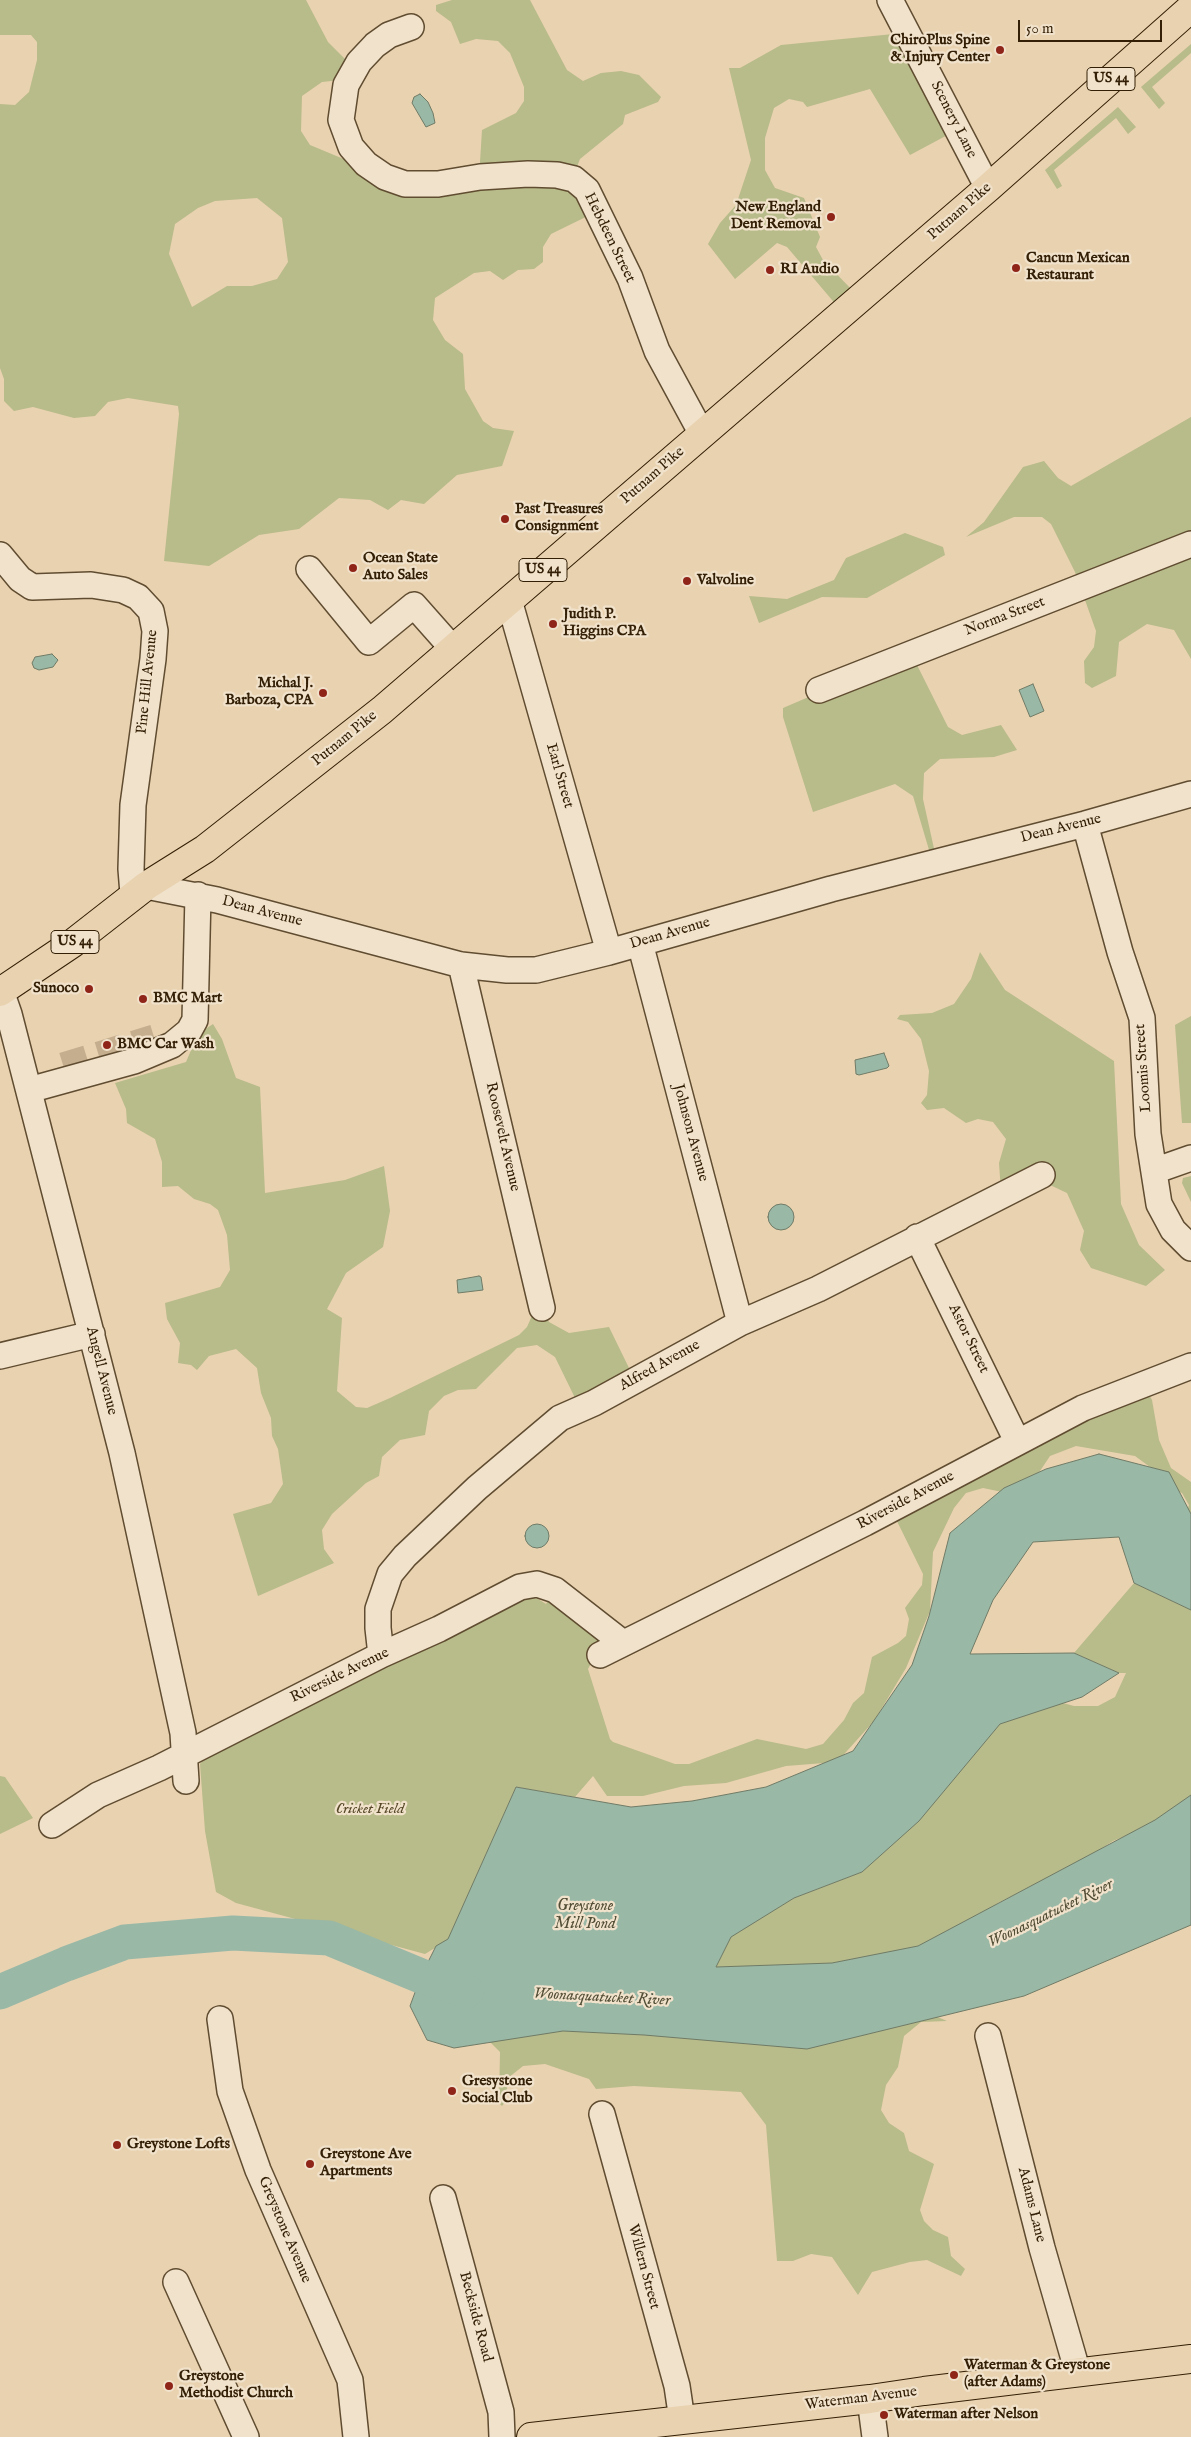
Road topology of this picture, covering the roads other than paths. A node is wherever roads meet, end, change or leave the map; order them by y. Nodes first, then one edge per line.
1 (890, 0) edge
2 (1191, 8) edge
3 (411, 27) dead end
4 (988, 188) junction
5 (702, 434) junction
6 (1191, 544) edge
7 (0, 555) edge
8 (309, 569) dead end
9 (509, 600) junction
10 (453, 648) junction
11 (819, 690) dead end
12 (1191, 794) edge
13 (1085, 824) junction
14 (140, 890) junction
15 (198, 895) junction
16 (640, 943) junction
17 (609, 952) junction
18 (462, 965) junction
19 (1, 990) edge
20 (63, 1065) tunnel mouth
21 (38, 1088) junction
22 (1191, 1158) edge
23 (1154, 1171) junction
24 (1042, 1175) dead end
25 (917, 1237) junction
26 (1191, 1248) edge
27 (542, 1308) dead end
28 (740, 1323) junction
29 (92, 1334) junction
30 (0, 1356) edge
31 (1191, 1366) edge
32 (1017, 1441) junction
33 (624, 1643) junction
34 (381, 1655) junction
35 (600, 1655) dead end
36 (185, 1754) junction
37 (186, 1781) dead end
38 (52, 1825) dead end
39 (220, 2019) dead end
40 (988, 2036) dead end
41 (602, 2114) dead end
42 (443, 2198) dead end
43 (176, 2282) dead end
44 (1191, 2359) edge
45 (1078, 2373) junction
46 (870, 2399) junction
47 (682, 2420) junction
48 (246, 2437) edge
49 (356, 2437) edge
50 (502, 2437) edge
51 (531, 2437) edge
52 (875, 2437) edge

1 - 4 street, Scenery Lane
2 - 4 main road, Putnam Pike / US 44
3 - 5 street, Hebdeen Street
4 - 5 main road, Putnam Pike / US 44
5 - 9 main road, Putnam Pike / US 44
6 - 11 street, Norma Street
7 - 14 street, Pine Hill Avenue
8 - 10 street
9 - 10 main road, Putnam Pike / US 44
9 - 17 street, Earl Street
10 - 14 main road, Putnam Pike / US 44
12 - 13 street, Dean Avenue
13 - 16 street, Dean Avenue
13 - 23 street, Loomis Street
14 - 15 street, Dean Avenue
14 - 19 main road, Putnam Pike / US 44
15 - 18 street, Dean Avenue
15 - 21 street
16 - 17 street, Dean Avenue
16 - 28 street, Johnson Avenue
17 - 18 street, Dean Avenue
18 - 27 street, Roosevelt Avenue
19 - 21 street, Angell Avenue
20 - 21 street
21 - 29 street, Angell Avenue
22 - 23 street
23 - 26 street, Loomis Street
24 - 25 street, Alfred Avenue
25 - 28 street, Alfred Avenue
25 - 32 street, Astor Street
28 - 34 street, Alfred Avenue
29 - 30 street
29 - 36 street, Angell Avenue
31 - 32 street, Riverside Avenue
32 - 33 street, Riverside Avenue
33 - 34 street, Riverside Avenue
33 - 35 street, Riverside Avenue
34 - 36 street, Riverside Avenue
36 - 37 street
36 - 38 street, Riverside Avenue
39 - 49 street, Greystone Avenue
40 - 45 street, Adams Lane
41 - 47 street, Willern Street
42 - 50 street, Beckside Road
43 - 48 street
44 - 45 main road, Waterman Avenue
45 - 46 main road, Waterman Avenue
46 - 47 main road, Waterman Avenue
46 - 52 street
47 - 51 main road, Waterman Avenue

